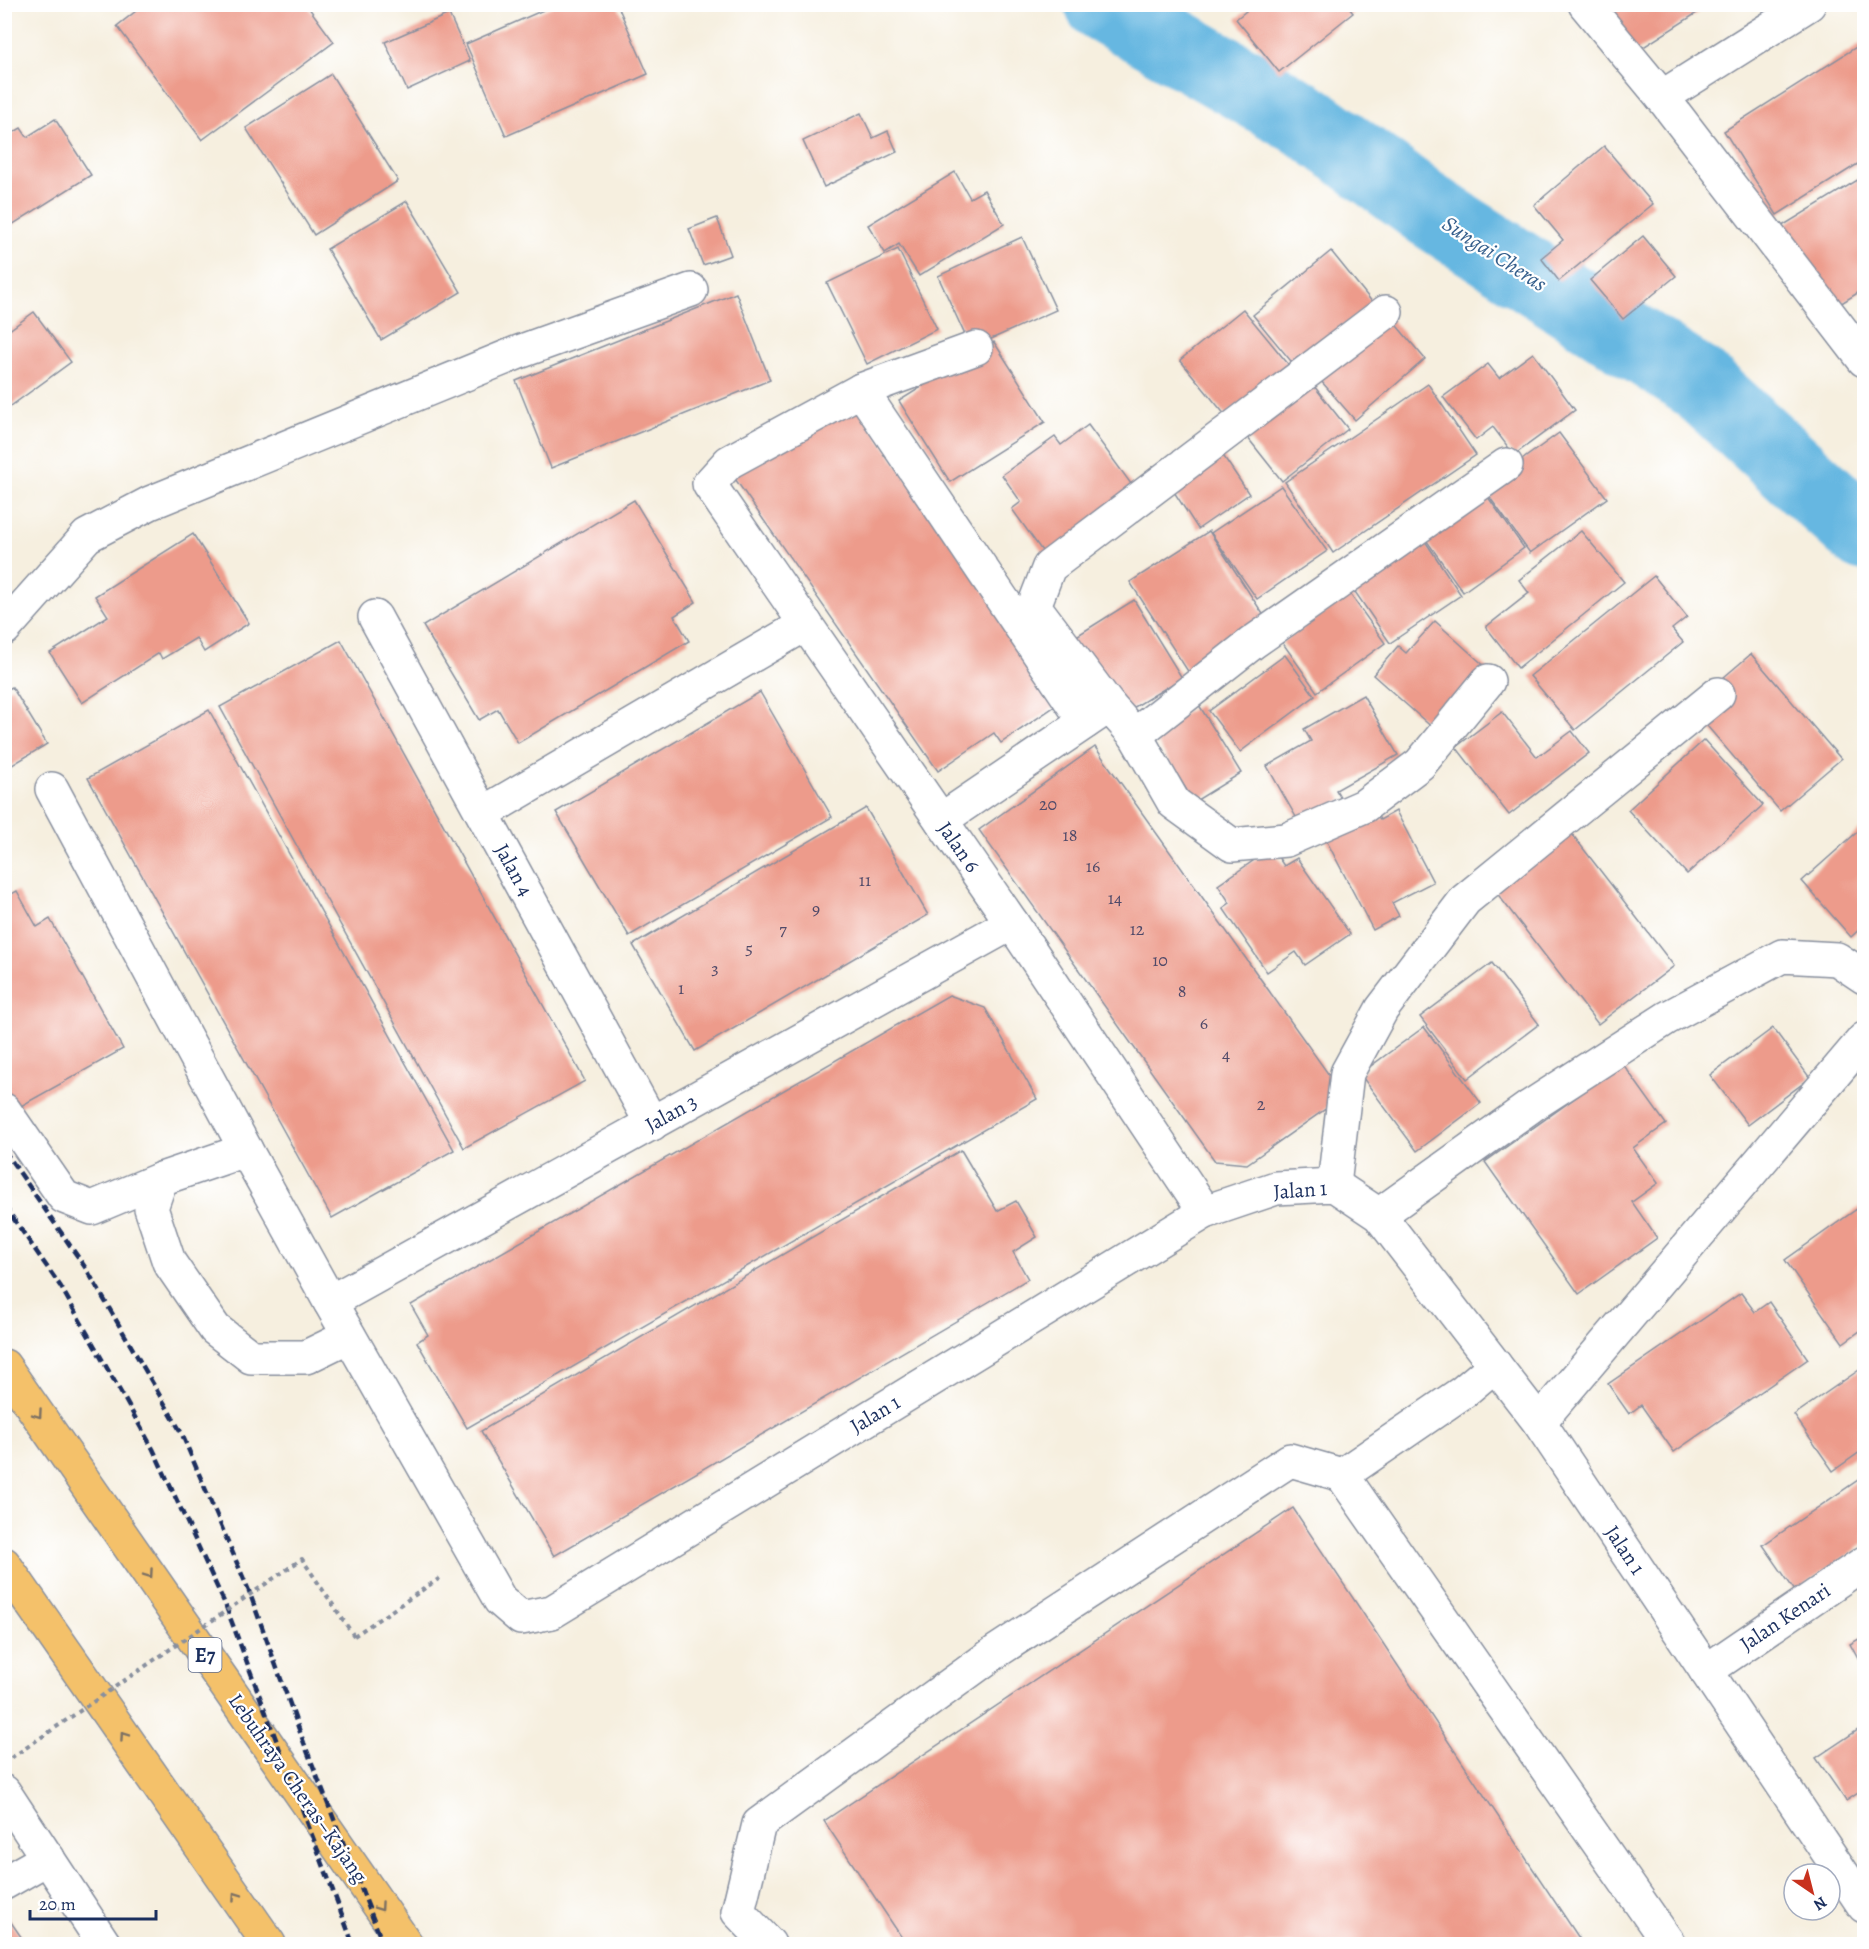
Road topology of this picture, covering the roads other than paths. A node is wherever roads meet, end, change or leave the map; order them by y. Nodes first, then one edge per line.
1 (1585, 4) edge
2 (1809, 4) edge
3 (1662, 97) junction
4 (691, 290) dead end
5 (1386, 312) dead end
6 (976, 348) dead end
7 (1864, 360) edge
8 (861, 390) junction
9 (1506, 465) dead end
10 (375, 617) dead end
11 (806, 624) junction
12 (4, 629) edge
13 (1488, 681) dead end
14 (1718, 694) dead end
15 (1097, 714) junction
16 (1135, 735) junction
17 (52, 789) dead end
18 (483, 813) junction
19 (941, 820) junction
20 (1012, 923) junction
21 (1864, 977) edge
22 (1864, 1039) edge
23 (4, 1110) edge
24 (652, 1124) junction
25 (246, 1150) junction
26 (161, 1179) junction
27 (1334, 1185) junction
28 (1205, 1212) junction
29 (1379, 1215) junction
30 (330, 1302) junction
31 (349, 1336) junction
32 (1495, 1365) junction
33 (4, 1366) edge
34 (1539, 1422) junction
35 (1342, 1475) junction
36 (1864, 1563) edge
37 (4, 1564) edge
38 (1706, 1671) junction
39 (4, 1792) edge
40 (48, 1858) junction
41 (4, 1883) edge
42 (1864, 1906) edge
43 (104, 1944) edge
44 (269, 1944) edge
45 (406, 1944) edge
46 (769, 1944) edge
47 (1669, 1944) edge

1 - 3 street
2 - 3 street
3 - 7 street
4 - 12 street
5 - 15 street
6 - 8 street
8 - 11 street, Jalan 6
8 - 15 street
9 - 16 street
10 - 18 street, Jalan 4
11 - 18 street
11 - 19 street, Jalan 6
13 - 16 street
14 - 27 street
15 - 16 street
15 - 19 street
17 - 25 street
18 - 24 street, Jalan 4
19 - 20 street, Jalan 6
20 - 24 street, Jalan 3
20 - 28 street, Jalan 6
21 - 29 street
22 - 34 street
23 - 26 street
24 - 30 street, Jalan 3
25 - 26 street
25 - 30 street
26 - 31 street
27 - 28 street, Jalan 1
27 - 29 street, Jalan 1
28 - 31 street, Jalan 1
29 - 32 street, Jalan 1
30 - 31 street
32 - 34 street, Jalan 1
32 - 35 street
33 -> 45 highway, Lebuhraya Cheras–Kajang / E7
34 - 38 street, Jalan 1
35 - 46 street
35 - 47 street
36 - 38 street, Jalan Kenari
44 -> 37 highway
38 - 42 street, Jalan 1
39 - 40 street
40 - 41 street
40 - 43 street

